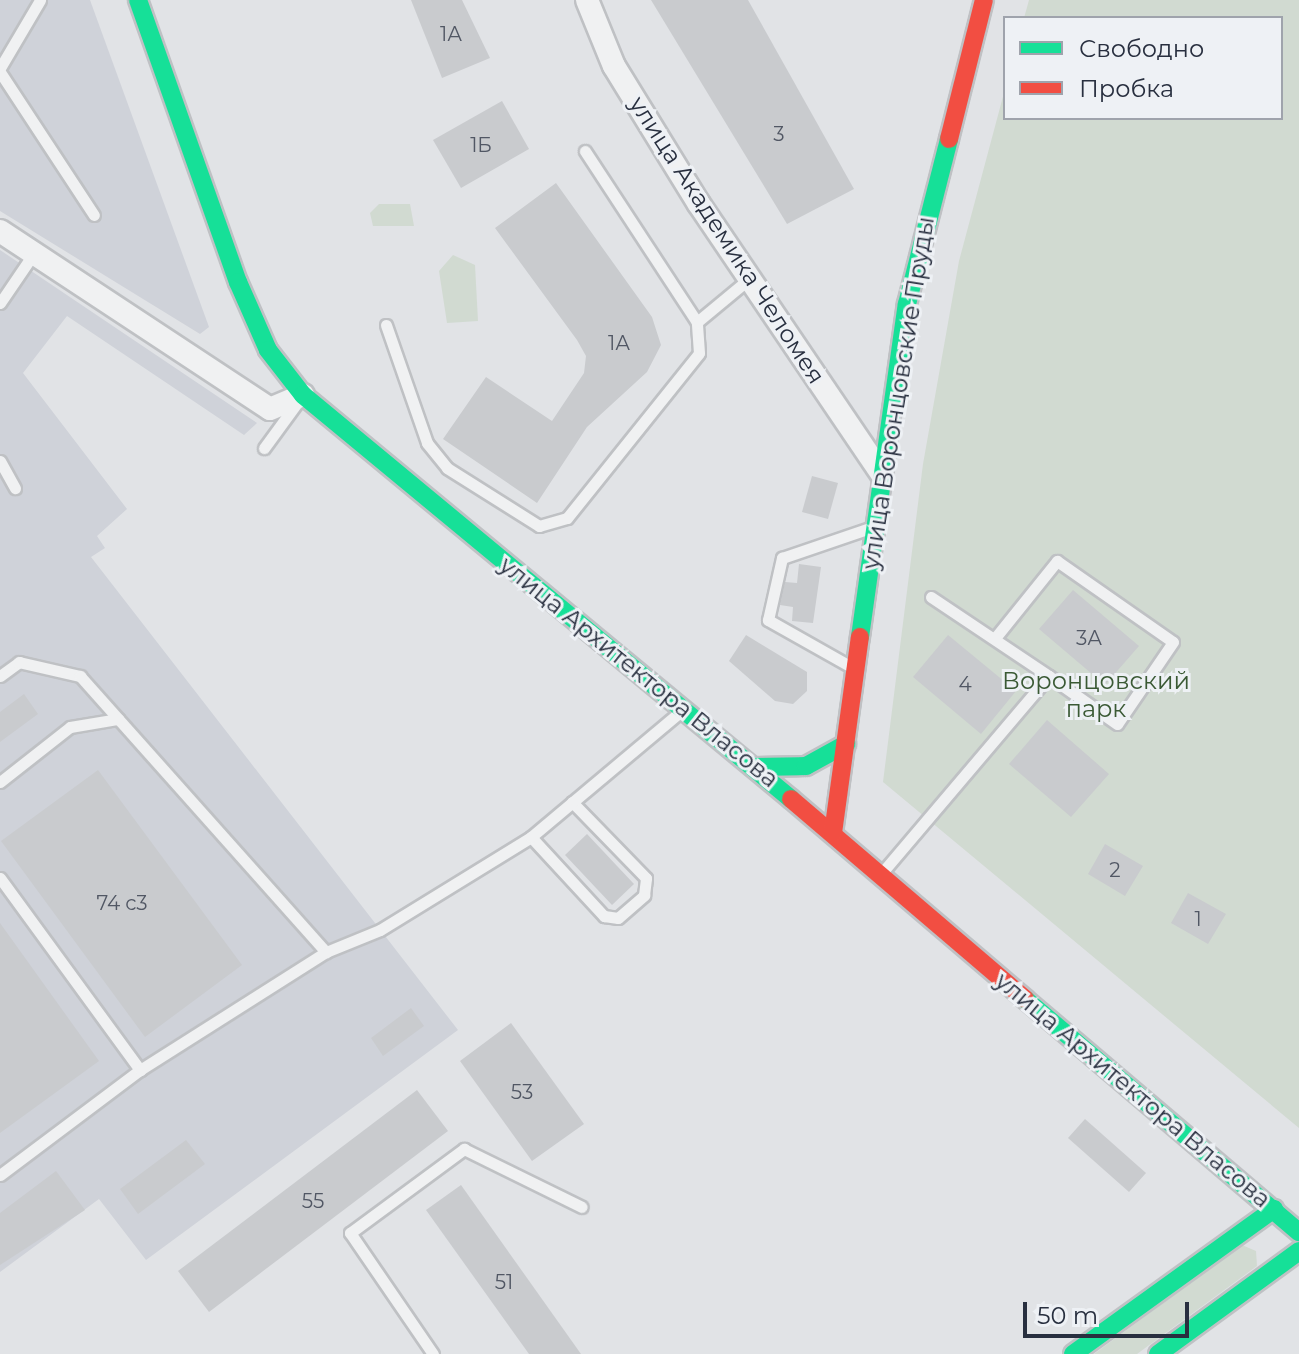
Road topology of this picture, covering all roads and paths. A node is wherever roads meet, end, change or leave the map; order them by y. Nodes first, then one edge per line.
1 (40, 0) edge
2 (138, 0) edge
3 (587, 0) edge
4 (984, 0) edge
5 (0, 70) edge
6 (585, 151) dead end
7 (94, 215) dead end
8 (0, 231) edge
9 (34, 253) junction
10 (750, 278) junction
11 (0, 303) edge
12 (697, 322) junction
13 (386, 325) dead end
14 (303, 395) junction
15 (264, 448) dead end
16 (0, 461) edge
17 (881, 473) junction
18 (15, 488) dead end
19 (874, 527) junction
20 (931, 597) dead end
21 (995, 638) junction
22 (855, 669) junction
23 (0, 676) edge
24 (1049, 676) junction
25 (685, 707) junction
26 (118, 719) junction
27 (846, 744) junction
28 (755, 767) junction
29 (0, 782) edge
30 (572, 802) junction
31 (833, 833) junction
32 (531, 837) junction
33 (880, 875) junction
34 (0, 878) edge
35 (326, 952) junction
36 (140, 1070) junction
37 (0, 1175) edge
38 (582, 1207) dead end
39 (1274, 1209) junction
40 (1299, 1232) edge
41 (1299, 1251) edge
42 (433, 1354) edge
43 (1073, 1354) edge
44 (1158, 1354) edge

1 - 5 lane
2 - 14 street, улица Архитектора Власова
3 - 10 street, улица Академика Челомея
4 - 17 street, улица Воронцовские Пруды
5 - 7 lane
6 - 12 lane
8 - 9 street
9 - 11 lane
9 - 14 street
10 - 12 lane
10 - 17 street, улица Академика Челомея
12 - 13 lane
14 - 15 lane
14 - 25 street, улица Архитектора Власова
16 - 18 lane
17 - 19 street, улица Воронцовские Пруды
19 - 22 street, улица Воронцовские Пруды
19 - 22 lane
20 - 21 lane
21 - 24 lane
21 - 24 lane
22 - 27 street, улица Воронцовские Пруды
23 - 26 lane
24 - 33 lane
25 - 28 street, улица Архитектора Власова
25 - 30 lane
26 - 29 lane
26 - 35 lane
27 - 28 street
27 - 31 street, улица Воронцовские Пруды
28 - 31 street, улица Архитектора Власова
30 - 32 lane
30 - 32 lane
31 - 33 street, улица Архитектора Власова
32 - 35 lane
33 - 39 street, улица Архитектора Власова
34 - 36 lane
35 - 36 lane
36 - 37 lane
38 - 42 lane
39 - 40 street, улица Архитектора Власова
39 - 43 street
41 - 44 street

